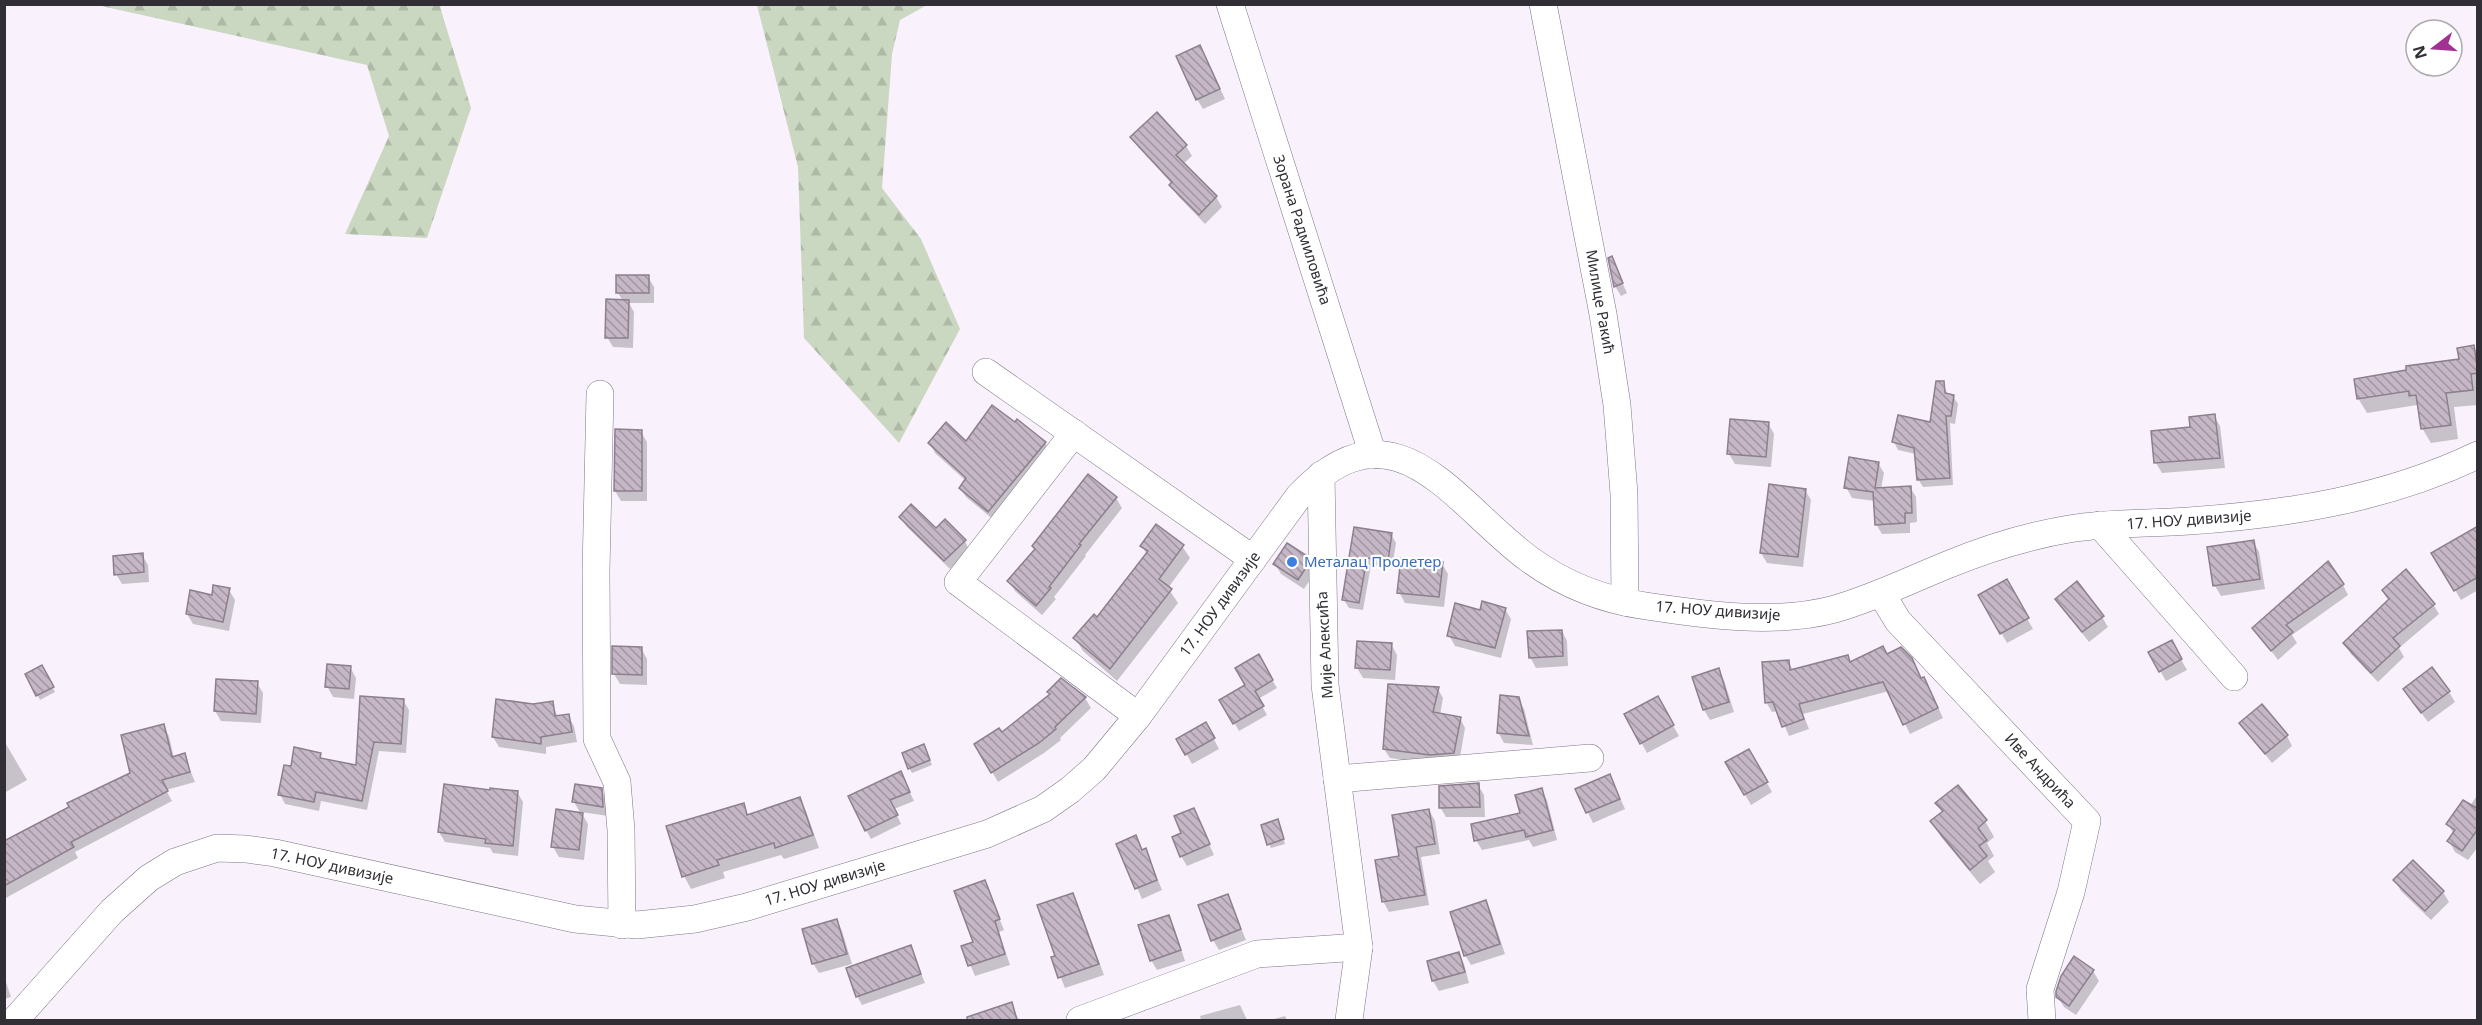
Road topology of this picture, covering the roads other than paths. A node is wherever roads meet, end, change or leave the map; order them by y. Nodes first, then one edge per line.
1 (1230, 4) edge
2 (1544, 4) edge
3 (986, 372) dead end
4 (600, 394) dead end
5 (1074, 433) junction
6 (1373, 455) junction
7 (2478, 455) edge
8 (1321, 475) junction
9 (2100, 525) junction
10 (1252, 559) junction
11 (1881, 593) junction
12 (1625, 602) junction
13 (2234, 677) dead end
14 (1138, 716) junction
15 (1590, 758) dead end
16 (1337, 779) junction
17 (622, 925) junction
18 (1359, 947) junction
19 (15, 1020) edge
20 (1080, 1020) edge
21 (1349, 1020) edge
22 (2042, 1020) edge

1 - 6 street, Зорана Радмиловића
2 - 12 street, Милице Ракић
3 - 5 street
4 - 17 street
5 - 10 street
5 - 14 street
6 - 8 street, 17. НОУ дивизије
6 - 12 street, 17. НОУ дивизије
7 - 9 street, 17. НОУ дивизије
8 - 10 street, 17. НОУ дивизије
8 - 16 street, Мије Алексића
9 - 11 street, 17. НОУ дивизије
9 - 13 street
10 - 14 street, 17. НОУ дивизије
11 - 12 street, 17. НОУ дивизије
11 - 22 street, Иве Андрића
14 - 17 street, 17. НОУ дивизије
15 - 16 street
16 - 18 street, Мије Алексића
17 - 19 street, 17. НОУ дивизије
18 - 20 street
18 - 21 street, Мије Алексића

